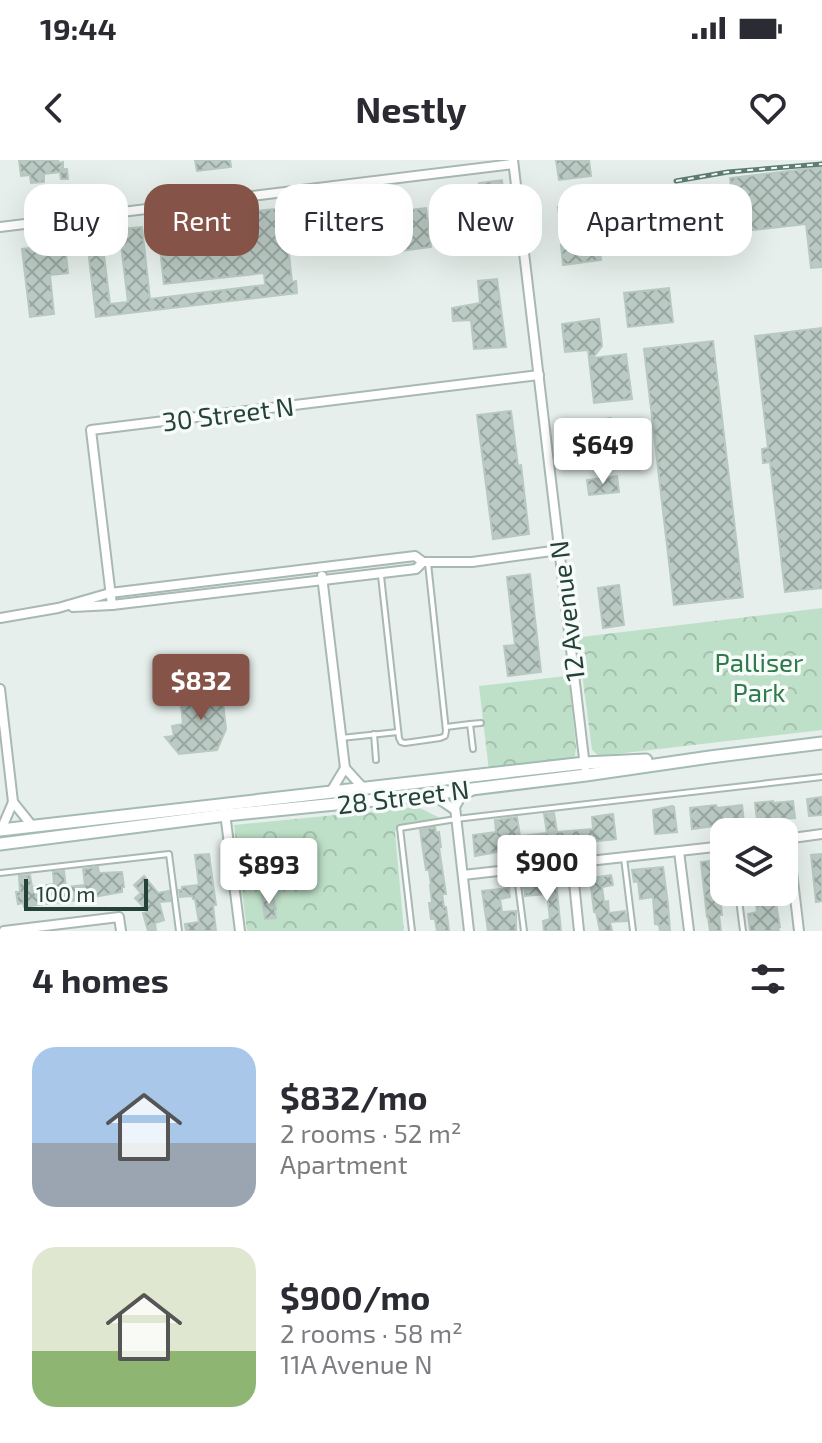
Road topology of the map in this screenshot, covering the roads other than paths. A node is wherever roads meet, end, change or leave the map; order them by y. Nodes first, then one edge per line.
1 (513, 162) edge
2 (0, 227) edge
3 (539, 375) junction
4 (559, 550) junction
5 (426, 562) junction
6 (321, 567) junction
7 (381, 573) junction
8 (322, 580) junction
9 (110, 593) junction
10 (112, 605) junction
11 (58, 608) junction
12 (0, 618) edge
13 (0, 689) edge
14 (481, 723) dead end
15 (470, 724) junction
16 (446, 727) junction
17 (398, 732) junction
18 (374, 734) junction
19 (341, 738) junction
20 (822, 743) edge
21 (473, 749) dead end
22 (376, 760) dead end
23 (345, 768) junction
24 (586, 769) junction
25 (822, 777) edge
26 (480, 787) junction
27 (364, 789) junction
28 (330, 793) junction
29 (415, 796) junction
30 (13, 802) junction
31 (224, 810) junction
32 (456, 814) junction
33 (33, 827) junction
34 (0, 830) edge
35 (822, 834) edge
36 (798, 837) edge
37 (0, 844) edge
38 (710, 848) edge
39 (679, 851) junction
40 (624, 857) junction
41 (572, 863) junction
42 (516, 869) junction
43 (0, 873) edge
44 (463, 875) junction
45 (740, 906) edge
46 (796, 906) edge
47 (63, 927) edge
48 (4, 931) edge
49 (121, 931) edge
50 (179, 931) edge
51 (240, 931) edge
52 (412, 931) edge
53 (469, 931) edge
54 (524, 931) edge
55 (579, 931) edge
56 (633, 931) edge
57 (689, 931) edge
58 (743, 931) edge
59 (799, 931) edge

1 - 2 street
1 - 3 street, 12 Avenue N
3 - 4 street, 12 Avenue N
3 - 9 street, 30 Street N
4 - 5 street
4 - 24 street, 12 Avenue N
5 - 6 street
5 - 7 street
5 - 16 lane
6 - 8 street
6 - 9 street
7 - 8 street
7 - 17 lane
8 - 10 street
8 - 19 street
9 - 10 street, 30 Street N
9 - 11 street
10 - 11 street
11 - 12 street
13 - 30 street
14 - 15 lane
15 - 16 lane
15 - 21 lane
16 - 17 lane
17 - 18 lane
18 - 19 lane
18 - 22 lane
19 - 23 street
20 - 24 main road, 28 Street N
23 - 27 street
23 - 28 street
24 - 26 main road, 28 Street N
24 - 27 main road, 28 Street N
25 - 32 lane
26 - 29 main road, 28 Street N
26 - 32 street
27 - 28 main road, 28 Street N
28 - 31 main road, 28 Street N
29 - 31 main road, 28 Street N
29 - 32 street
30 - 33 street
30 - 34 street
31 - 33 main road, 28 Street N
31 - 37 main road, 28 Street N
31 - 51 street
32 - 44 street
32 - 52 lane
33 - 34 main road, 28 Street N
35 - 36 street
38 - 39 street
39 - 40 street
39 - 57 street
40 - 41 street
40 - 56 lane
41 - 42 street
41 - 55 street
42 - 44 street
42 - 54 lane
43 - 50 lane
44 - 53 street
45 - 58 lane
46 - 59 street
47 - 48 street
47 - 49 street

